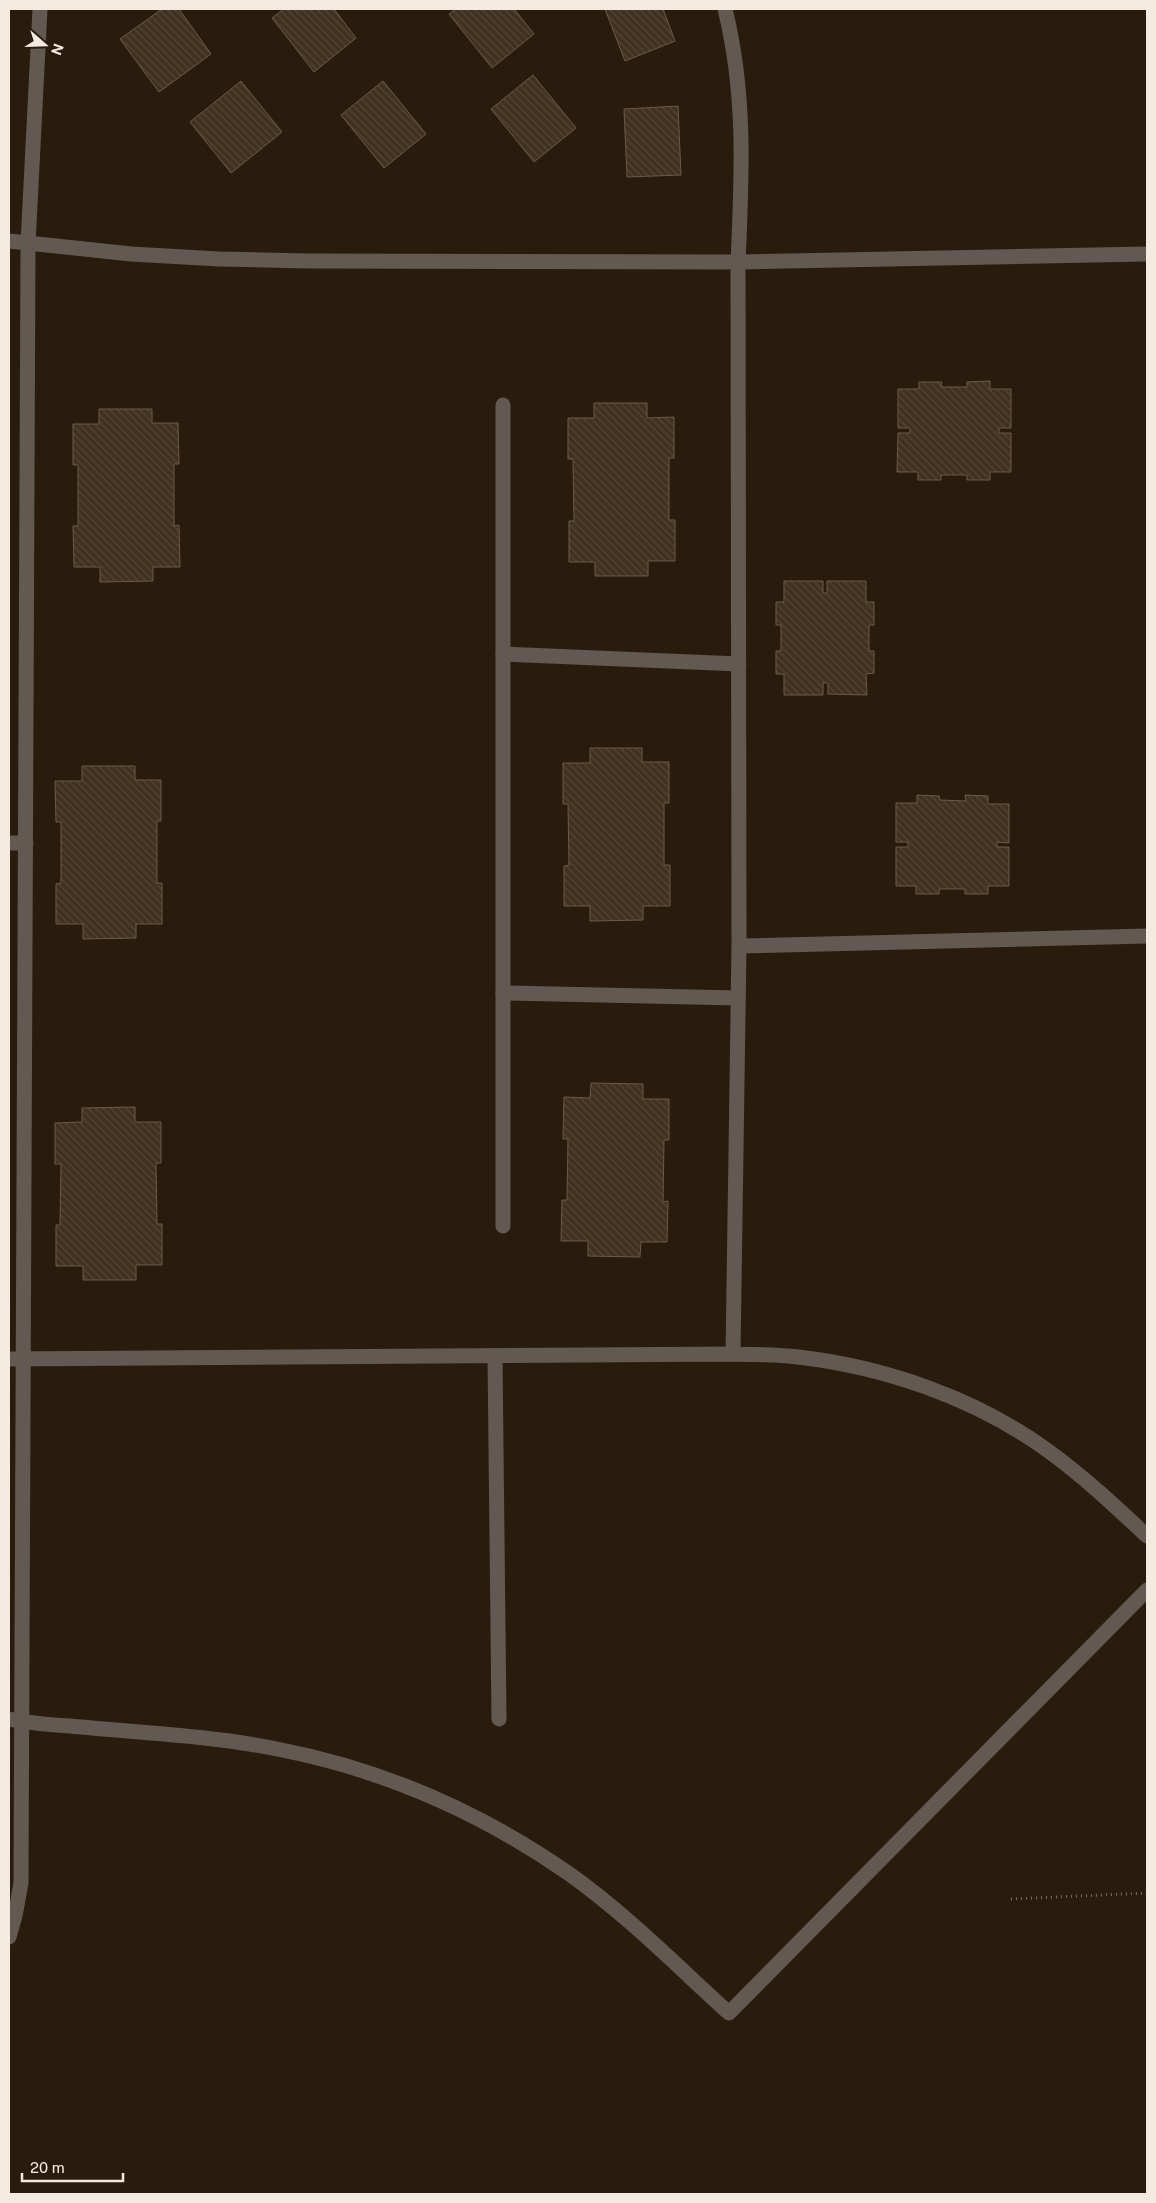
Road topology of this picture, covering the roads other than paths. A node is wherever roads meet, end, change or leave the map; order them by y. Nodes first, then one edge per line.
1 (40, 9) edge
2 (725, 9) edge
3 (9, 241) edge
4 (28, 244) junction
5 (1147, 254) edge
6 (738, 262) junction
7 (503, 405) dead end
8 (503, 654) junction
9 (739, 664) junction
10 (9, 843) edge
11 (26, 843) junction
12 (1147, 936) edge
13 (739, 946) junction
14 (503, 992) junction
15 (738, 998) junction
16 (503, 1226) dead end
17 (733, 1354) junction
18 (495, 1356) junction
19 (9, 1359) edge
20 (24, 1359) junction
21 (1147, 1536) edge
22 (1147, 1590) edge
23 (499, 1719) dead end
24 (16, 1720) edge
25 (9, 1937) edge

1 - 4 street
2 - 6 street
3 - 4 street
4 - 6 street
4 - 11 street
5 - 6 street
6 - 9 street
7 - 8 street
8 - 9 street
8 - 14 street
9 - 13 street
10 - 11 street
11 - 20 street
12 - 13 street
13 - 15 street
14 - 15 street
14 - 16 street
15 - 17 street
17 - 18 street
17 - 21 street
18 - 20 street
18 - 23 street
19 - 20 street
20 - 24 street
22 - 24 street
24 - 25 street

